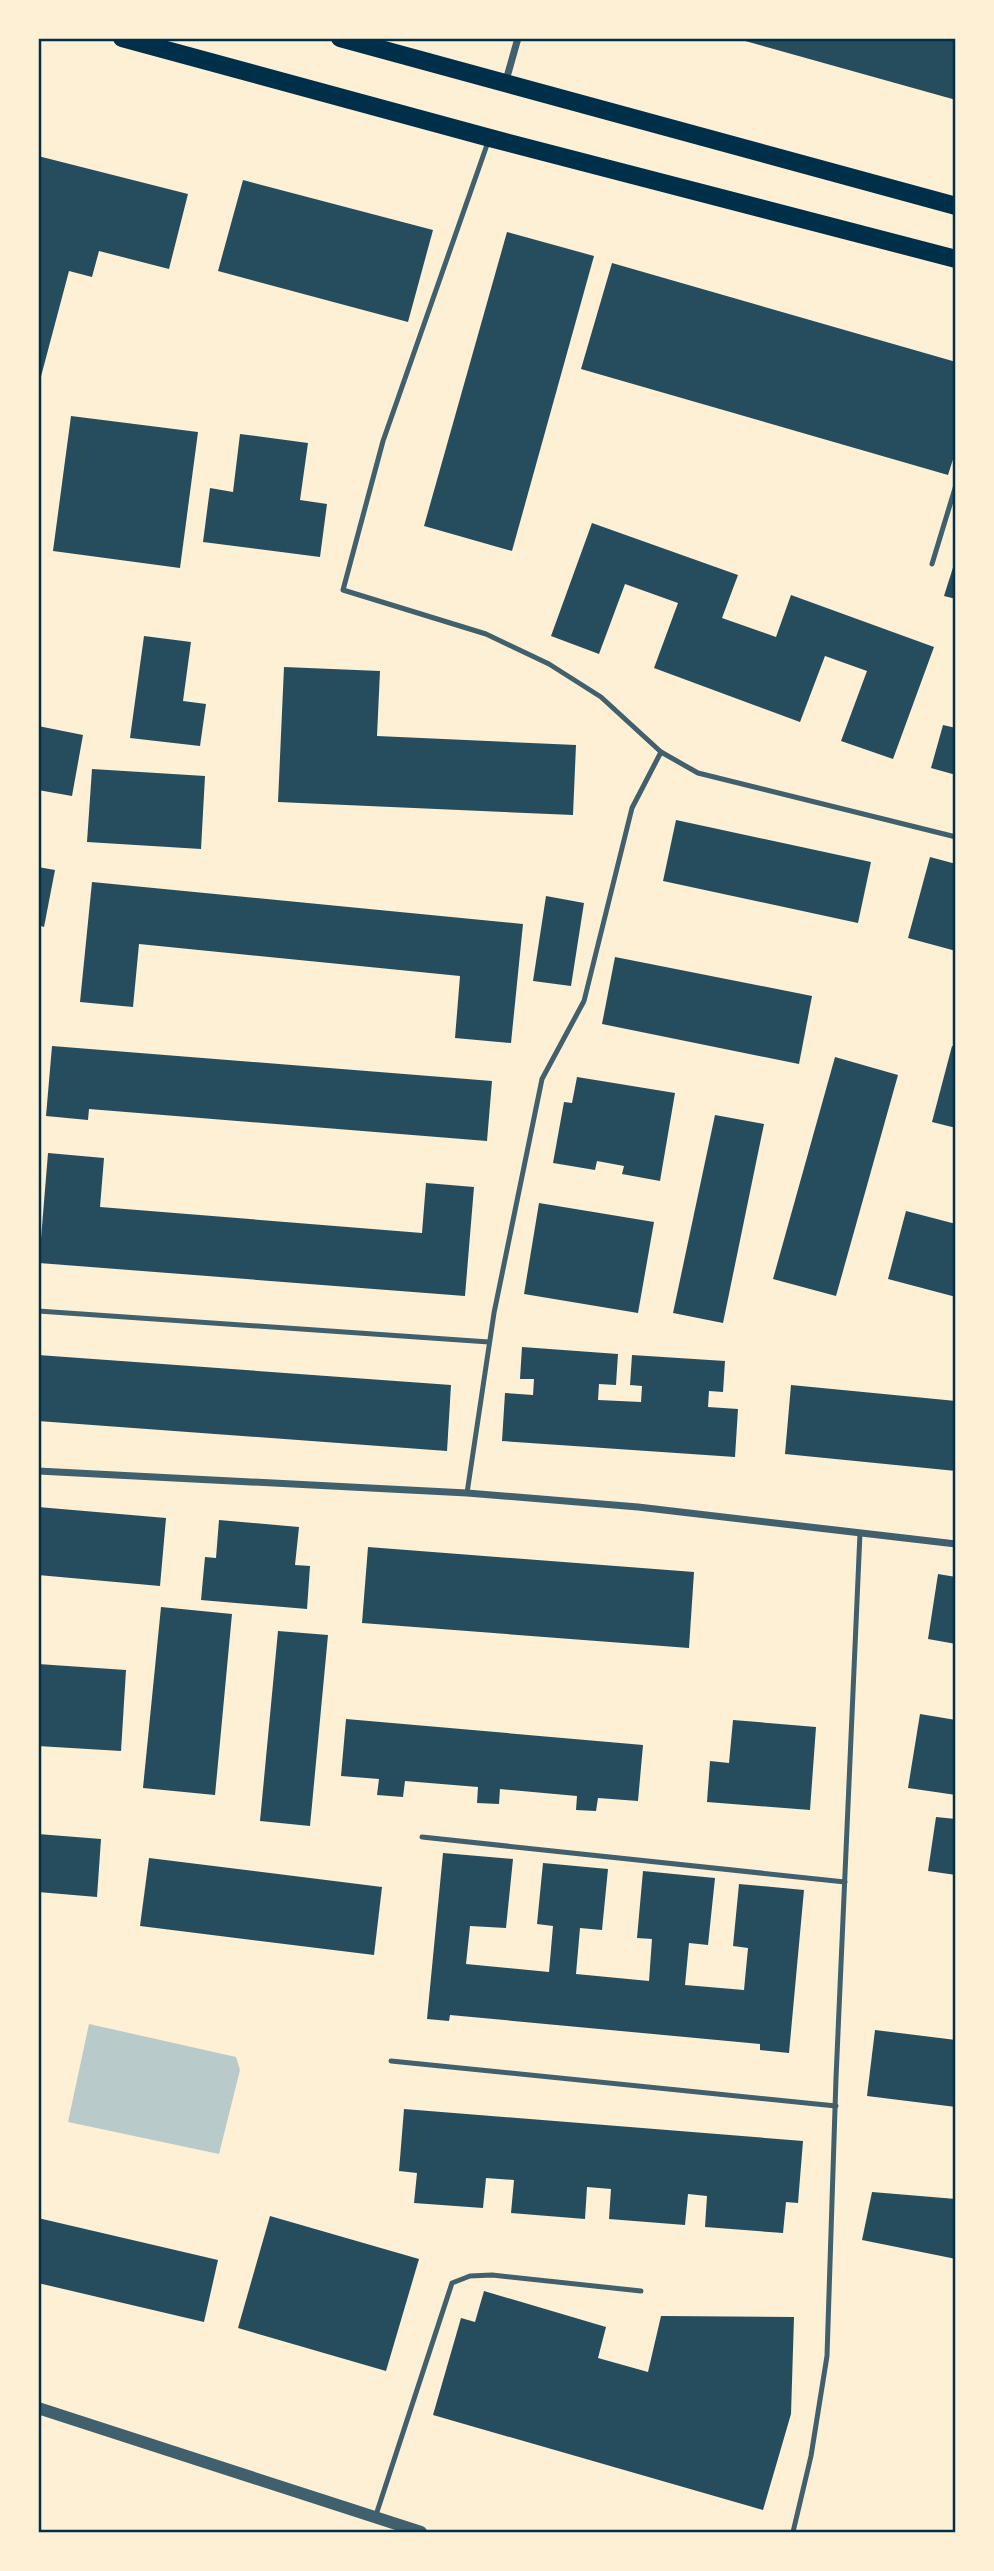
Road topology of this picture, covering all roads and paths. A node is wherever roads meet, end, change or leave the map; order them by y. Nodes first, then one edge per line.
1 (122, 38) edge
2 (340, 38) edge
3 (518, 38) edge
4 (505, 84) junction
5 (490, 138) junction
6 (956, 206) edge
7 (956, 259) edge
8 (956, 485) edge
9 (932, 564) dead end
10 (662, 752) junction
11 (956, 837) edge
12 (38, 1311) edge
13 (489, 1342) junction
14 (38, 1471) edge
15 (467, 1493) junction
16 (860, 1533) junction
17 (956, 1544) edge
18 (422, 1837) dead end
19 (845, 1882) junction
20 (391, 2061) dead end
21 (835, 2106) junction
22 (640, 2291) dead end
23 (38, 2408) edge
24 (376, 2518) junction
25 (421, 2532) edge
26 (793, 2532) edge

1 - 5 main road
2 - 4 main road
3 - 4 street
4 - 6 main road
5 - 7 main road
5 - 10 lane
8 - 9 lane
10 - 11 lane
10 - 13 lane
12 - 13 lane
13 - 15 lane
14 - 15 street
15 - 16 street
16 - 17 street
16 - 19 lane
18 - 19 lane
19 - 21 lane
20 - 21 lane
21 - 26 lane
22 - 24 lane
23 - 24 street
24 - 25 street

